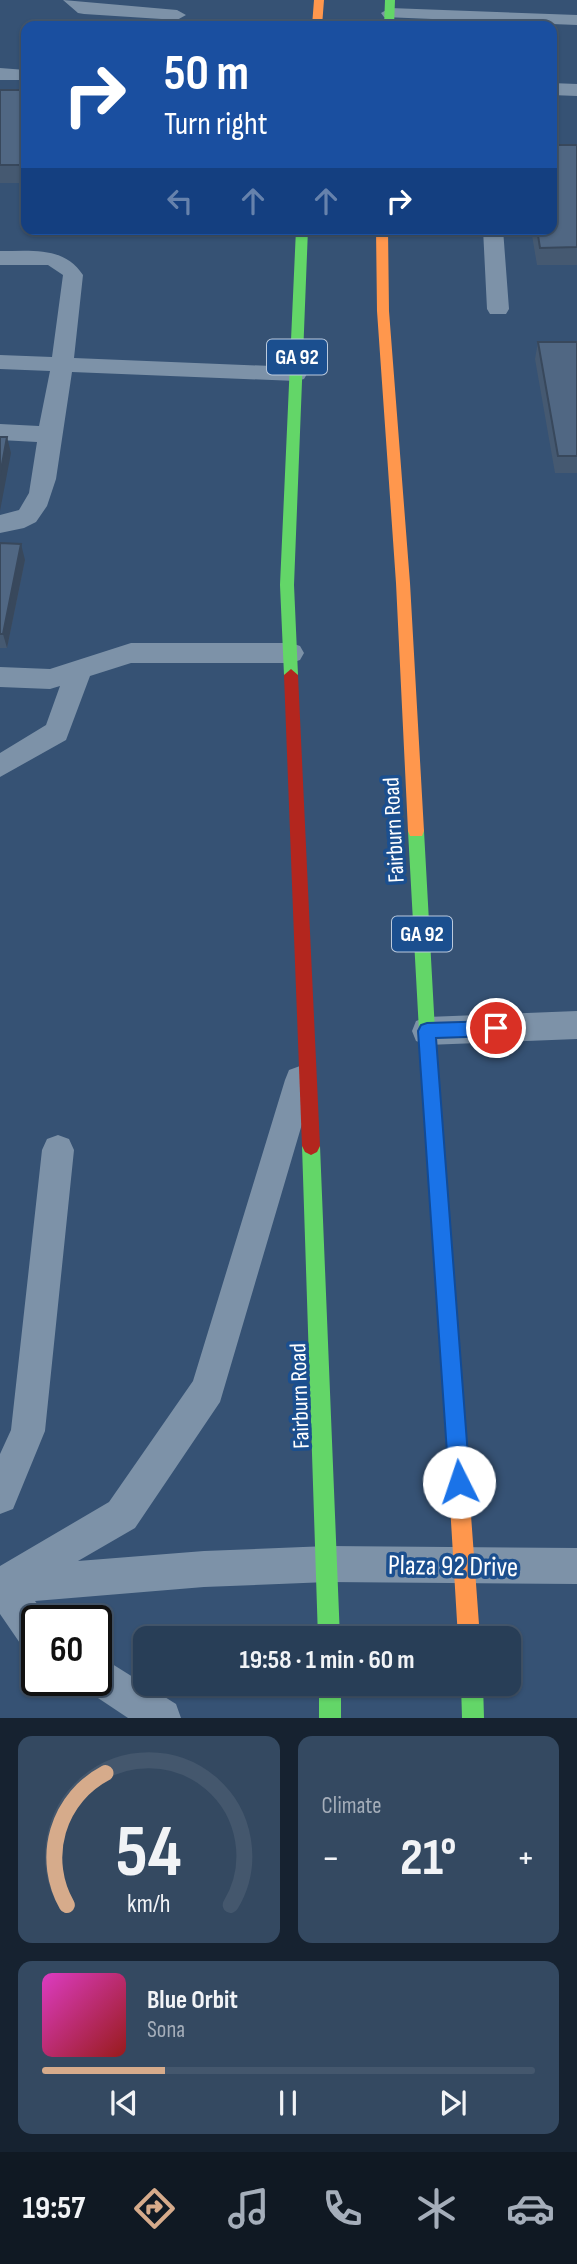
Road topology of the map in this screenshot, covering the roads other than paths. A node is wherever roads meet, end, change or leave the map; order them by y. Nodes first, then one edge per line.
1 (72, 0) edge
2 (319, 0) edge
3 (389, 13) edge
4 (179, 14) edge
5 (577, 20) edge
6 (317, 21) edge
7 (0, 74) edge
8 (21, 75) edge
9 (557, 89) edge
10 (577, 90) edge
11 (302, 235) edge
12 (382, 235) edge
13 (493, 235) edge
14 (0, 258) edge
15 (498, 309) dead end
16 (0, 362) edge
17 (62, 364) junction
18 (296, 373) junction
19 (0, 432) edge
20 (49, 435) junction
21 (0, 524) edge
22 (290, 653) junction
23 (79, 670) junction
24 (0, 677) edge
25 (0, 766) edge
26 (577, 1025) edge
27 (427, 1031) junction
28 (308, 1054) junction
29 (58, 1150) dead end
30 (0, 1496) edge
31 (328, 1563) junction
32 (465, 1565) junction
33 (577, 1566) edge
34 (1, 1586) edge
35 (21, 1614) edge
36 (329, 1626) edge
37 (468, 1626) edge
38 (112, 1685) edge
39 (330, 1696) edge
40 (472, 1696) edge
41 (162, 1718) edge
42 (330, 1718) edge
43 (473, 1718) edge

1 - 4 lane
2 - 6 main road
3 - 5 lane
7 - 8 lane
9 - 10 lane
11 - 18 main road, Fairburn Road / GA 92
12 - 27 main road, Fairburn Road / GA 92
13 - 15 lane
14 - 17 lane
16 - 17 lane
17 - 18 lane
17 - 20 lane
18 - 22 main road, Fairburn Road / GA 92
19 - 20 lane
20 - 21 lane
22 - 23 lane
22 - 28 main road, Fairburn Road / GA 92
23 - 24 lane
23 - 25 lane
26 - 27 lane
27 - 32 main road, Fairburn Road / GA 92
28 - 31 main road, Fairburn Road / GA 92
28 - 34 lane
29 - 30 lane
31 - 32 lane, Plaza 92 Drive
31 - 34 lane, Plaza 92 Drive
31 - 36 main road, Fairburn Road / GA 92
32 - 33 lane, Plaza 92 Drive
32 - 37 main road, Fairburn Road / GA 92
34 - 35 lane
38 - 41 lane
39 - 42 main road
40 - 43 main road

